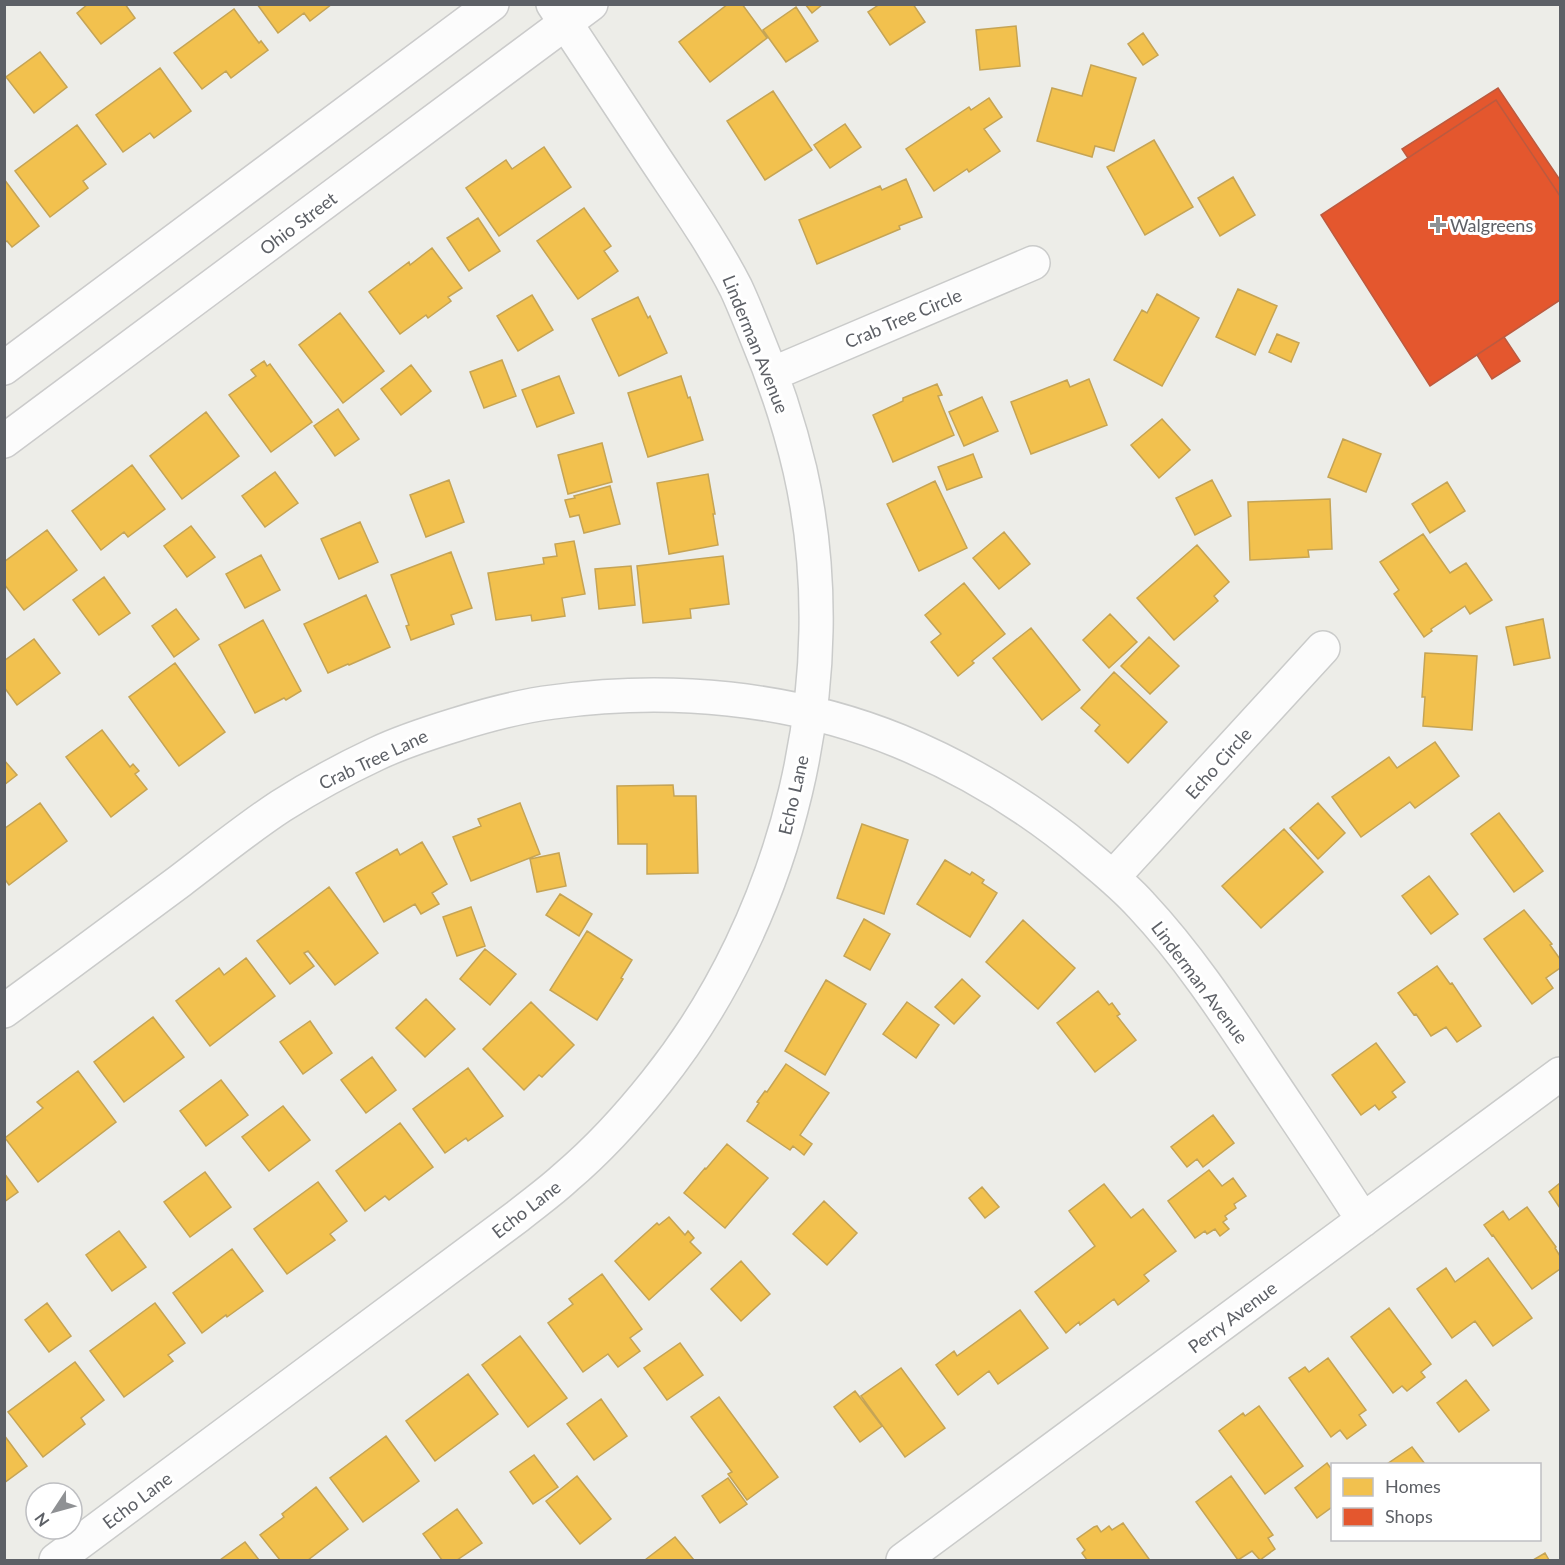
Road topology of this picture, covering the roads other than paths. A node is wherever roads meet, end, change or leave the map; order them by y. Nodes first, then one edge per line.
1 (492, 4) edge
2 (591, 4) edge
3 (559, 14) edge
4 (1033, 262) dead end
5 (4, 368) edge
6 (772, 374) junction
7 (4, 441) edge
8 (1323, 648) dead end
9 (809, 714) junction
10 (1113, 877) junction
11 (4, 1011) edge
12 (1560, 1074) edge
13 (1363, 1220) junction
14 (56, 1560) edge
15 (903, 1560) edge

1 - 5 street
2 - 3 street, Ohio Street
3 - 6 street, Linderman Avenue
3 - 7 street, Ohio Street
4 - 6 street, Crab Tree Circle
6 - 9 street, Linderman Avenue
8 - 10 street, Echo Circle
9 - 10 street, Linderman Avenue
9 - 11 street, Crab Tree Lane
9 - 14 street, Echo Lane
10 - 13 street, Linderman Avenue
12 - 13 street, Perry Avenue
13 - 15 street, Perry Avenue

